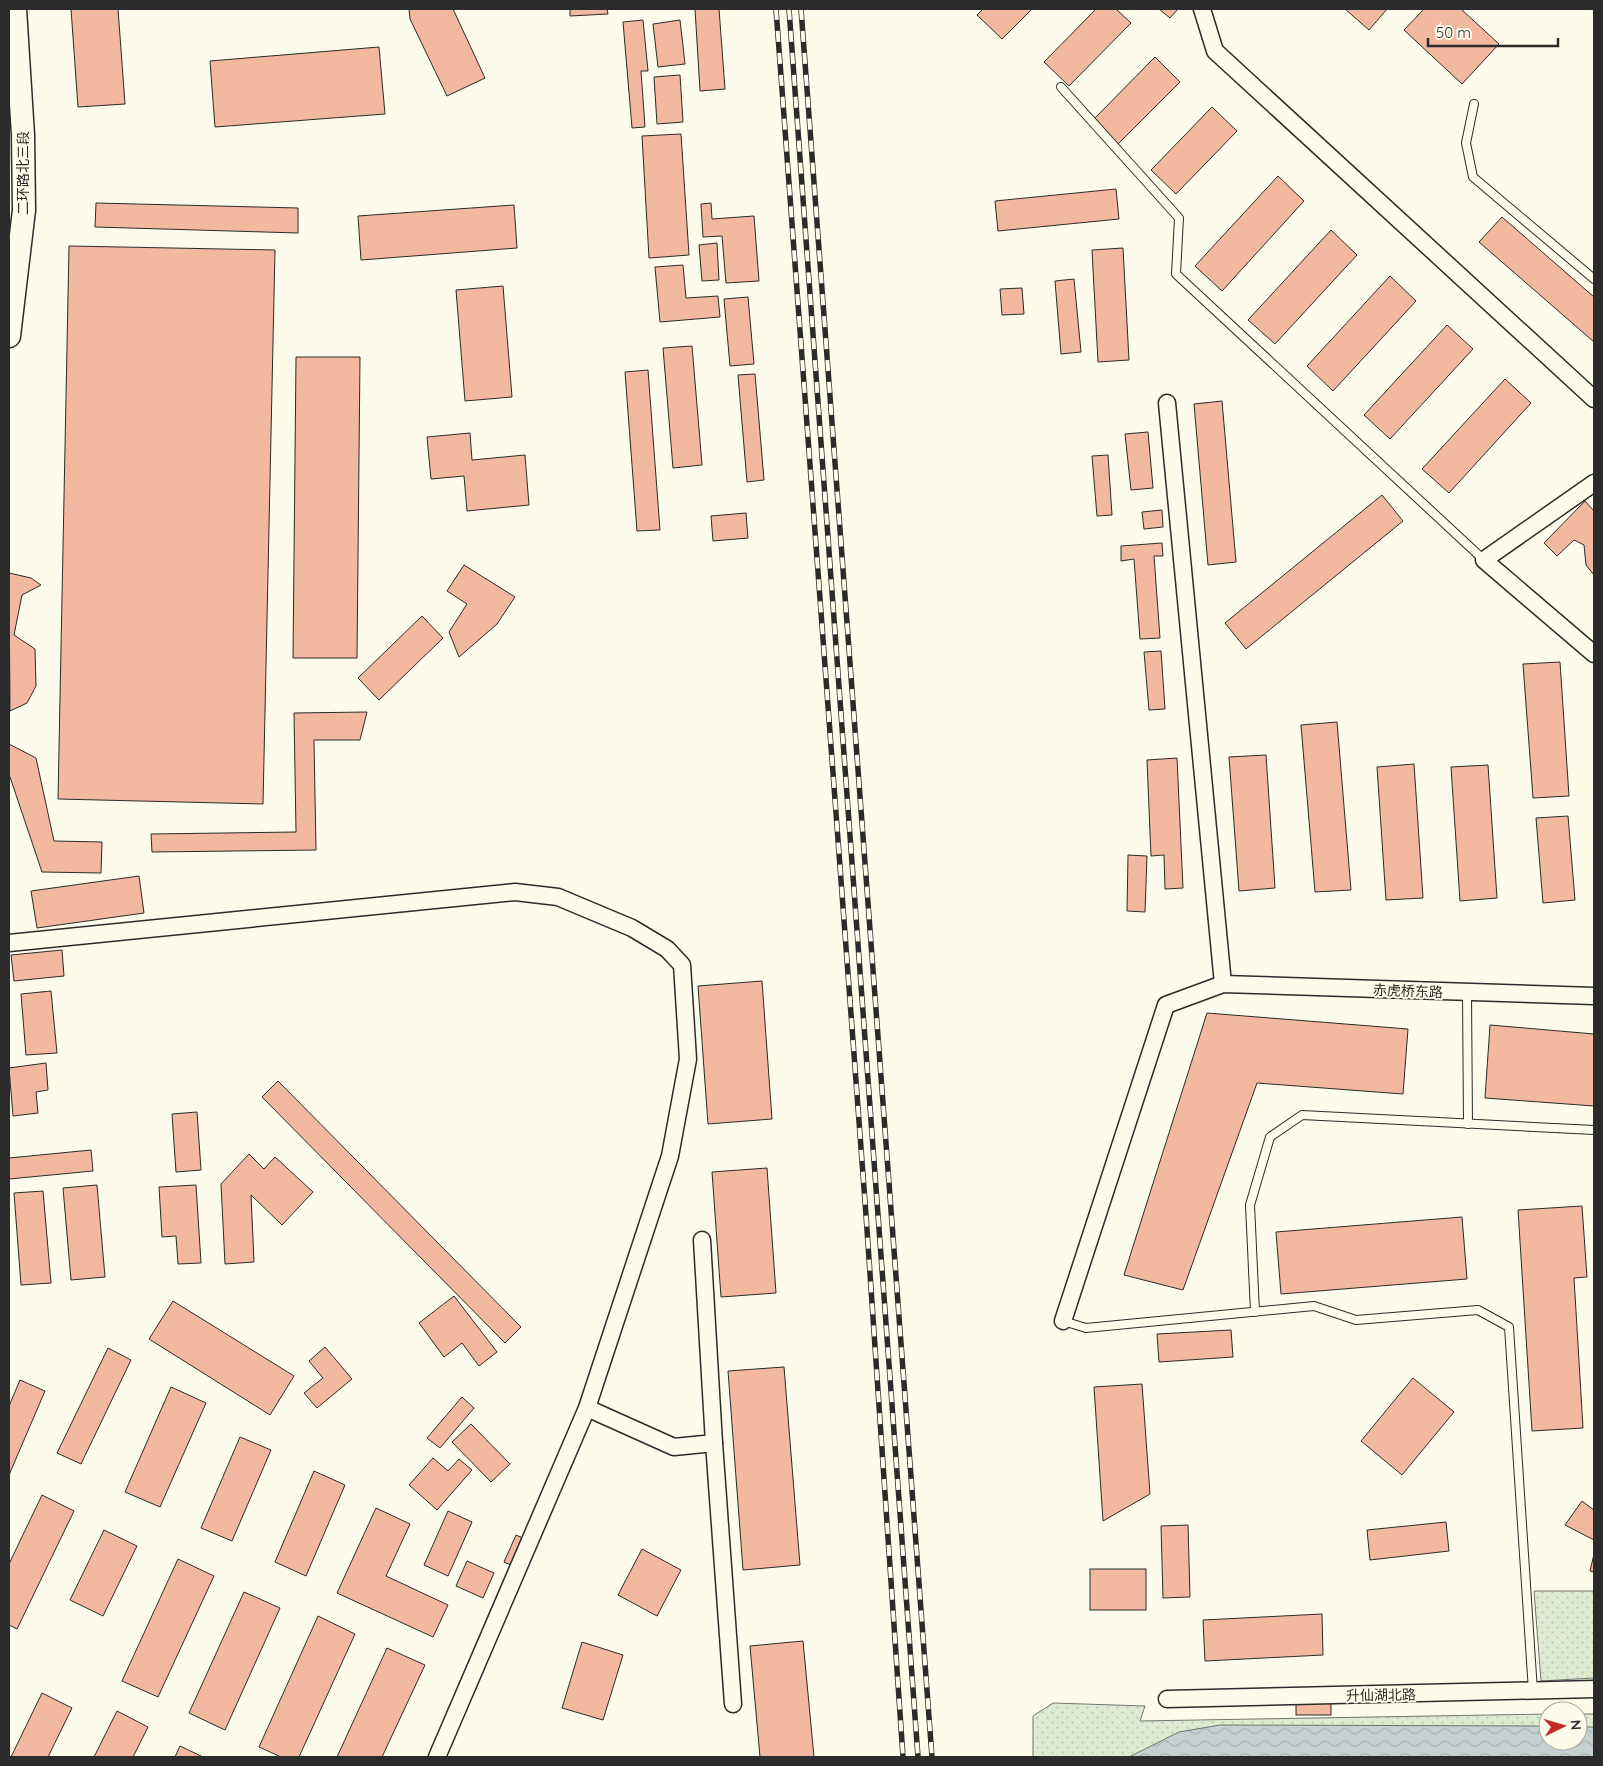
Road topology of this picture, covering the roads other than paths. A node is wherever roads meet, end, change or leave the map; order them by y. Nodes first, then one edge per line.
1 (15, 9) edge
2 (1202, 9) edge
3 (1061, 87) dead end
4 (1474, 104) dead end
5 (1594, 279) edge
6 (9, 336) edge
7 (1594, 399) edge
8 (1166, 403) dead end
9 (1594, 482) edge
10 (1484, 560) junction
11 (1594, 654) edge
12 (9, 943) edge
13 (1223, 984) junction
14 (1467, 994) junction
15 (1594, 996) edge
16 (1468, 1124) junction
17 (1594, 1130) edge
18 (702, 1240) dead end
19 (1255, 1312) junction
20 (1063, 1321) joint
21 (587, 1408) junction
22 (714, 1444) junction
23 (1594, 1689) edge
24 (1533, 1691) junction
25 (1167, 1699) dead end
26 (733, 1704) dead end
27 (437, 1757) edge

1 - 6 main road, 二环路北三段
2 - 7 street
3 - 10 lane
4 - 5 lane
8 - 13 street
9 - 10 street
10 - 11 street
12 - 21 street
13 - 14 street, 赤虎桥东路
13 - 20 street
14 - 15 street, 赤虎桥东路
14 - 16 lane
16 - 17 lane
16 - 19 lane
18 - 22 street
19 - 20 lane
19 - 24 lane
21 - 22 street
21 - 27 street
22 - 26 street
23 - 24 street, 升仙湖北路
24 - 25 street, 升仙湖北路

